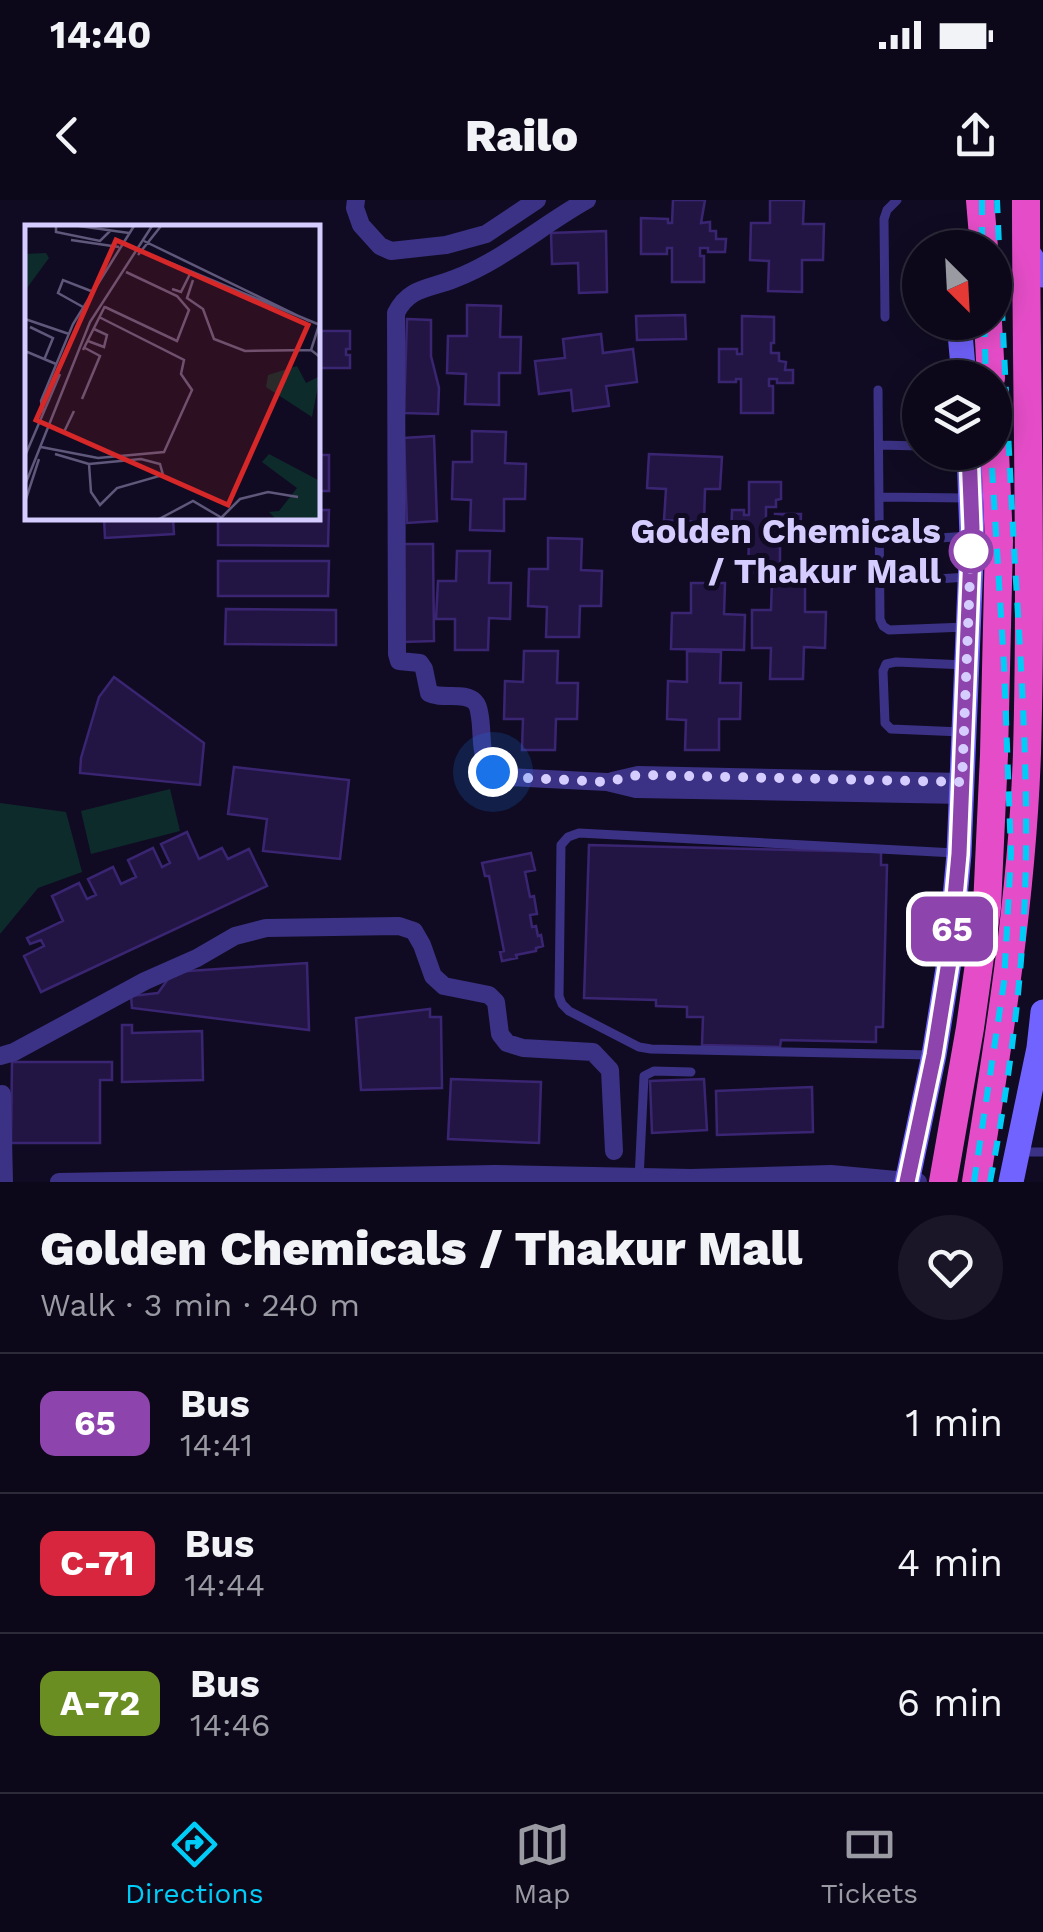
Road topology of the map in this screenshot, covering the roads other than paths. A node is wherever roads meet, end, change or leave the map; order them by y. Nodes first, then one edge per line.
1 (356, 200) edge
2 (537, 200) edge
3 (587, 200) edge
4 (897, 200) edge
5 (980, 200) edge
6 (982, 230) edge
7 (1033, 232) edge
8 (1043, 275) edge
9 (886, 317) dead end
10 (878, 390) dead end
11 (879, 445) junction
12 (902, 446) edge
13 (970, 470) edge
14 (996, 470) edge
15 (880, 498) junction
16 (971, 498) junction
17 (972, 536) junction
18 (880, 542) junction
19 (970, 577) junction
20 (880, 583) junction
21 (968, 626) junction
22 (967, 665) junction
23 (965, 732) junction
24 (963, 789) junction
25 (959, 854) junction
26 (1043, 1012) edge
27 (1041, 1048) edge
28 (934, 1055) junction
29 (0, 1056) edge
30 (691, 1072) dead end
31 (2, 1094) edge
32 (1030, 1152) edge
33 (626, 1178) edge
34 (177, 1180) edge
35 (248, 1180) edge
36 (722, 1180) edge
37 (4, 1182) edge
38 (60, 1182) edge
39 (907, 1182) edge
40 (920, 1182) edge
41 (943, 1182) edge
42 (976, 1182) edge
43 (1011, 1182) edge

1 - 2 street
3 - 24 street
4 - 9 lane
5 - 6 highway
7 - 8 main road
7 - 42 highway
10 - 11 lane
11 - 12 lane
11 - 15 lane
13 - 16 main road
14 - 41 highway
15 - 16 lane
15 - 18 lane
16 - 17 main road
17 - 18 lane
17 - 19 main road
18 - 20 lane
19 - 20 lane
19 - 21 main road
20 - 21 lane
21 - 22 main road
22 - 23 main road
22 - 23 lane
23 - 24 main road
24 - 25 main road
25 - 28 main road
25 - 28 lane
26 - 27 main road
27 - 32 main road
28 - 39 main road
29 - 33 street
30 - 33 lane
31 - 37 street
32 - 43 main road
33 - 35 street
33 - 36 street
34 - 35 street
34 - 38 street
36 - 39 street
39 - 40 street

